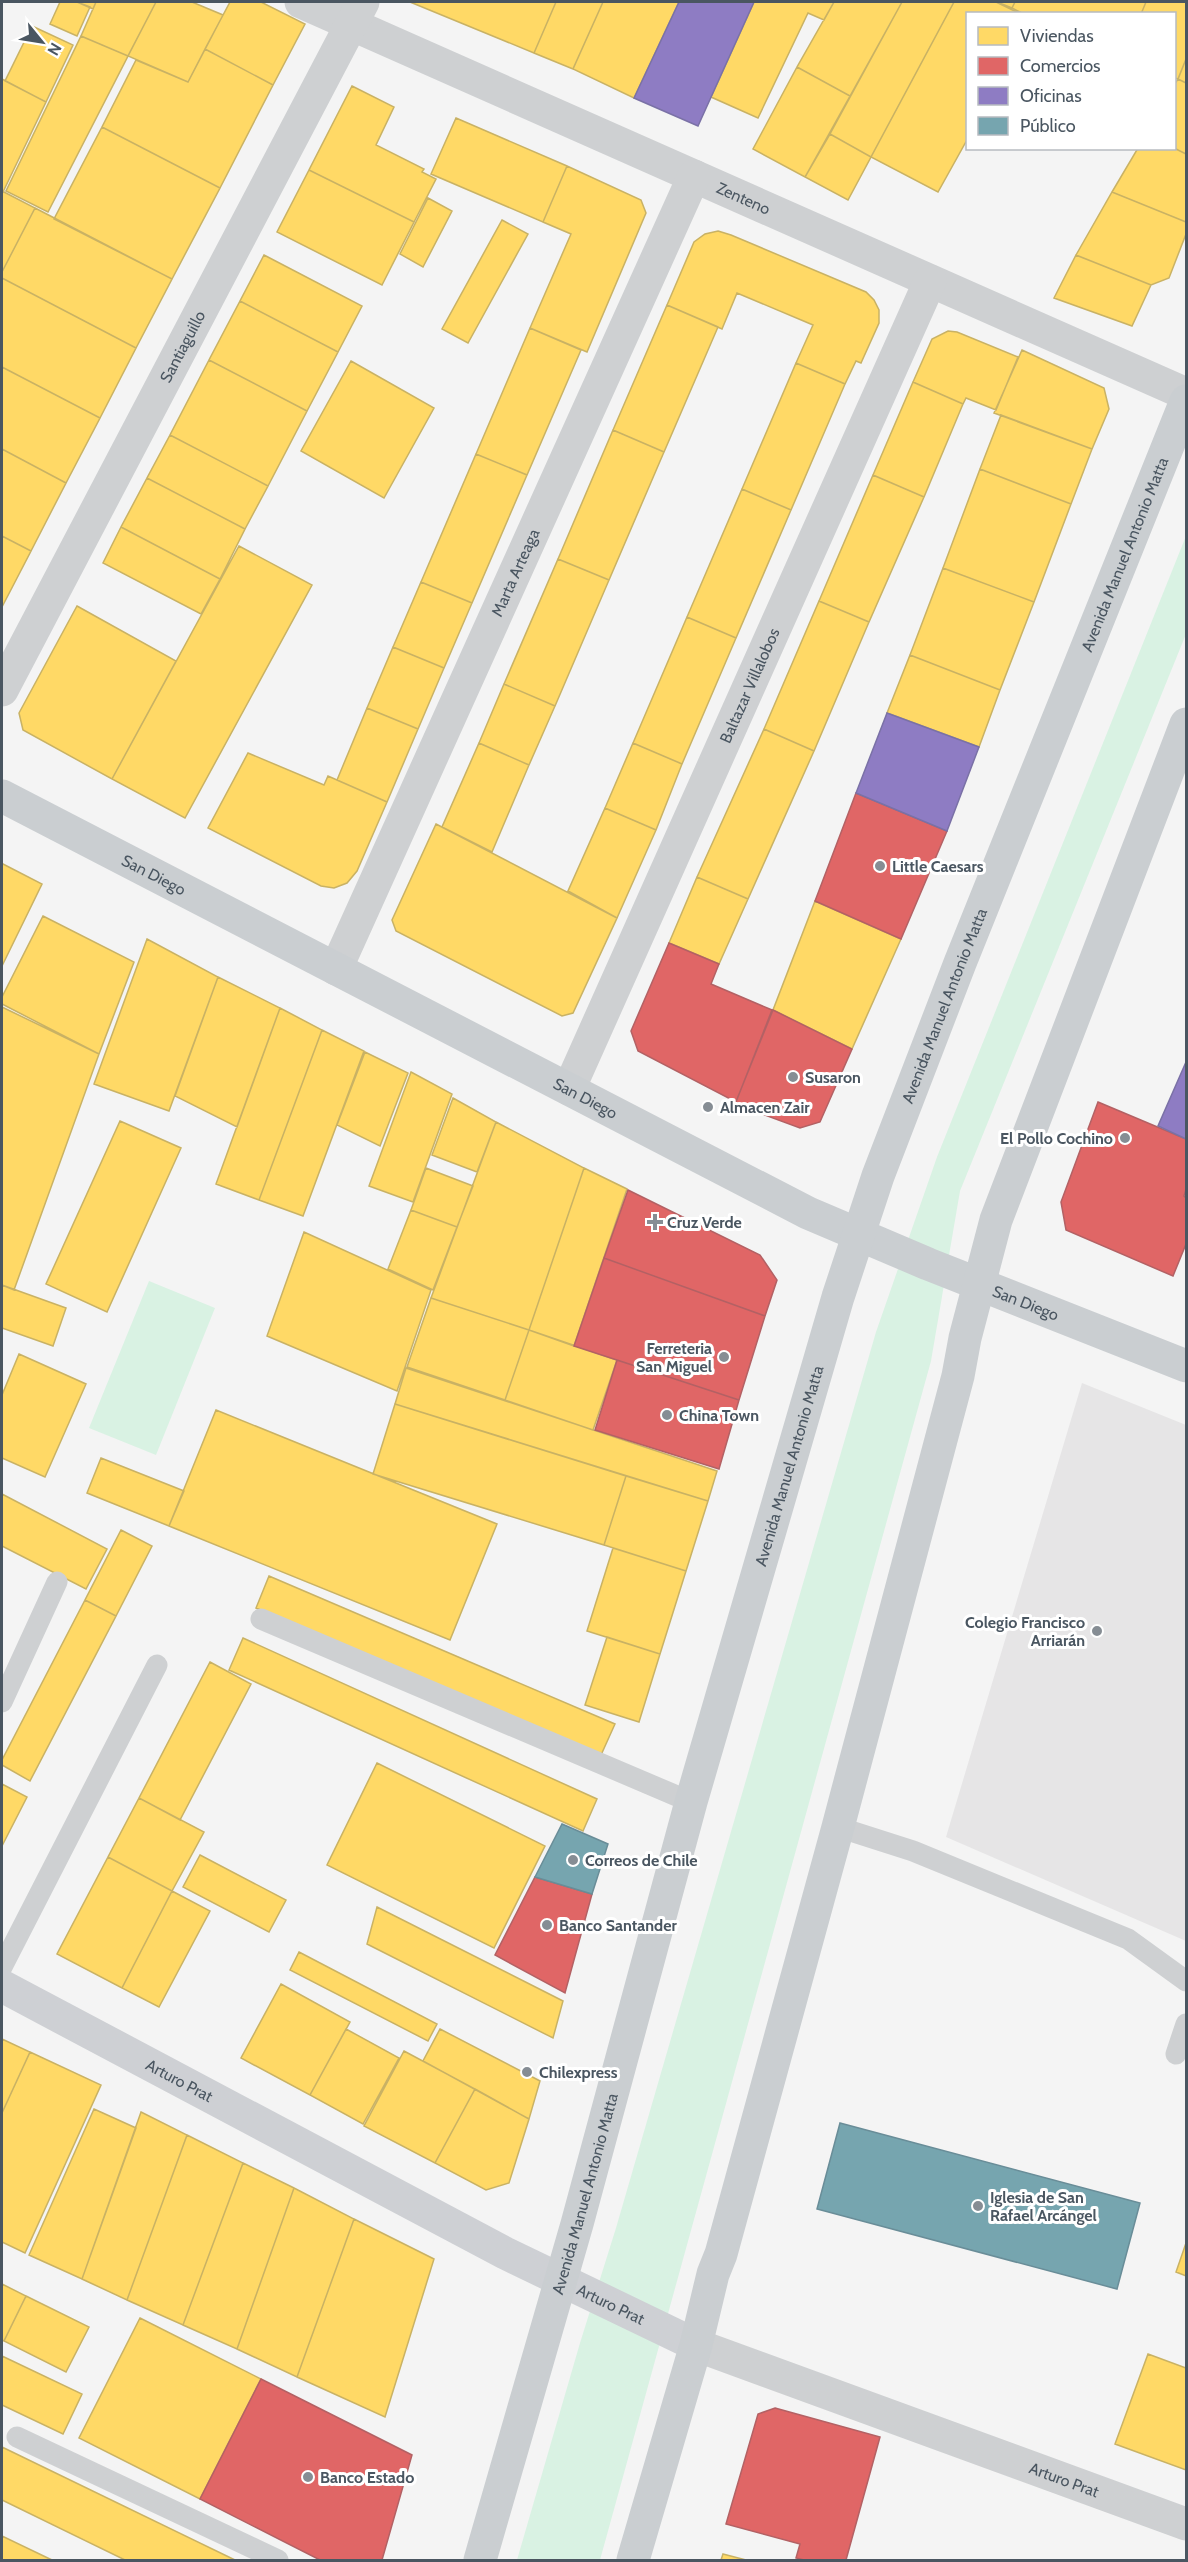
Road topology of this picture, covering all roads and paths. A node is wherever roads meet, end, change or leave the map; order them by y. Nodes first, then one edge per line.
1 (301, 2) edge
2 (357, 13) edge
3 (694, 176) junction
4 (930, 280) junction
5 (1186, 394) edge
6 (1186, 401) edge
7 (2, 690) edge
8 (1186, 724) edge
9 (2, 796) edge
10 (336, 969) junction
11 (569, 1089) junction
12 (859, 1236) junction
13 (979, 1282) junction
14 (1186, 1366) edge
15 (57, 1582) dead end
16 (261, 1619) dead end
17 (158, 1665) dead end
18 (2, 1702) edge
19 (691, 1802) junction
20 (838, 1827) junction
21 (2, 1967) edge
22 (1186, 1981) edge
23 (2, 1986) edge
24 (1186, 2024) edge
25 (1176, 2054) dead end
26 (560, 2280) junction
27 (696, 2345) junction
28 (16, 2437) dead end
29 (1186, 2524) edge
30 (278, 2560) edge
31 (480, 2560) edge
32 (633, 2560) edge

1 - 2 street, Zenteno
2 - 3 street, Zenteno
2 - 7 street, Santiaguillo
3 - 4 street, Zenteno
3 - 10 street, Marta Arteaga
4 - 5 street, Zenteno
4 - 11 street, Baltazar Villalobos
6 - 12 main road, Avenida Manuel Antonio Matta
8 - 13 main road
9 - 10 main road, San Diego
10 - 11 main road, San Diego
11 - 12 main road, San Diego
12 - 13 main road, San Diego
12 - 19 main road, Avenida Manuel Antonio Matta
13 - 14 main road, San Diego
13 - 20 main road
15 - 18 lane
16 - 19 lane
17 - 21 lane
19 - 26 main road, Avenida Manuel Antonio Matta
20 - 22 lane
20 - 27 main road
23 - 26 street, Arturo Prat
24 - 25 lane
26 - 27 street, Arturo Prat
26 - 31 main road, Avenida Manuel Antonio Matta
27 - 29 street, Arturo Prat
27 - 32 main road
28 - 30 lane

